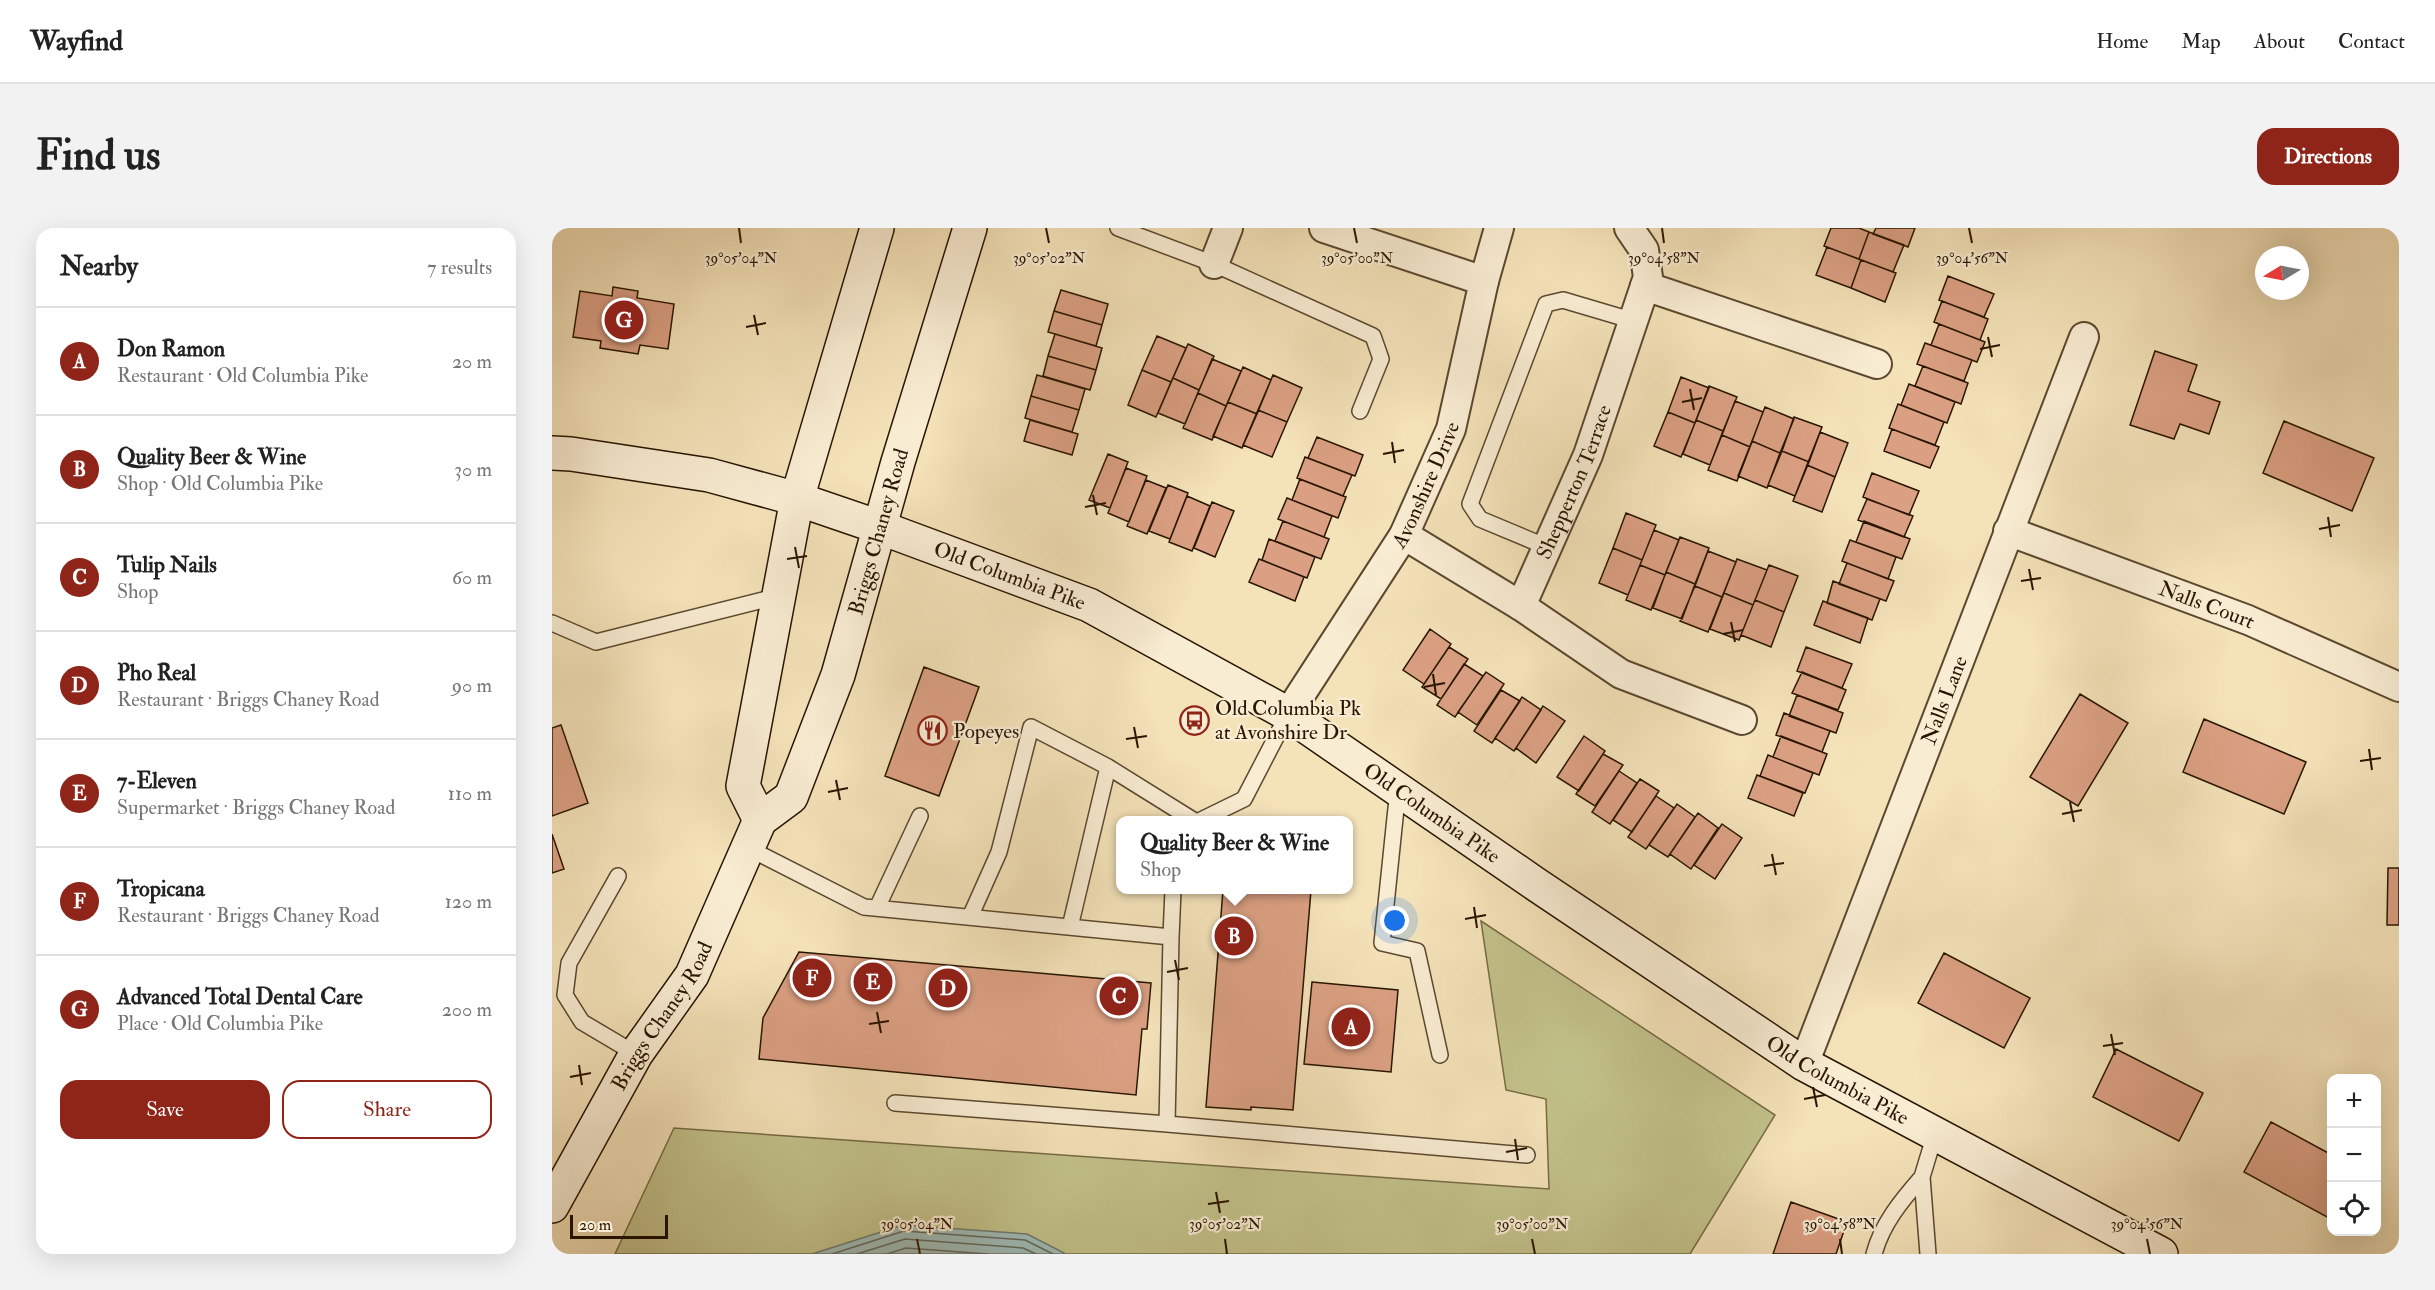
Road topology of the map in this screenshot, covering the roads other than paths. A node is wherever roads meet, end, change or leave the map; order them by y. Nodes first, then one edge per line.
1 (877, 228) edge
2 (970, 228) edge
3 (1118, 228) edge
4 (1228, 228) edge
5 (1324, 228) edge
6 (1499, 228) edge
7 (1629, 228) edge
8 (1214, 264) junction
9 (1484, 281) junction
10 (1645, 286) junction
11 (1634, 321) junction
12 (2084, 337) dead end
13 (1876, 364) dead end
14 (1360, 411) dead end
15 (552, 453) edge
16 (797, 499) junction
17 (879, 526) junction
18 (2008, 531) junction
19 (1404, 535) junction
20 (1547, 547) junction
21 (779, 596) junction
22 (1521, 606) junction
23 (552, 623) edge
24 (2399, 687) edge
25 (1288, 714) junction
26 (1742, 720) dead end
27 (1108, 767) junction
28 (1398, 789) junction
29 (920, 816) dead end
30 (1187, 816) edge
31 (1209, 816) edge
32 (754, 834) junction
33 (618, 876) dead end
34 (1173, 894) edge
35 (877, 908) junction
36 (970, 917) junction
37 (1070, 927) junction
38 (1171, 937) junction
39 (636, 1054) junction
40 (1440, 1054) dead end
41 (1804, 1064) junction
42 (895, 1103) dead end
43 (1167, 1124) junction
44 (1935, 1134) junction
45 (1527, 1155) dead end
46 (1922, 1177) junction
47 (552, 1206) edge
48 (1874, 1254) edge
49 (1928, 1254) edge
50 (2161, 1254) edge

1 - 16 main road
2 - 17 main road, Briggs Chaney Road
3 - 8 lane
4 - 8 street
5 - 9 street
6 - 9 street, Avonshire Drive
7 - 10 street, Shepperton Terrace
8 - 14 lane
9 - 19 street, Avonshire Drive
10 - 11 street, Shepperton Terrace
10 - 13 street
11 - 20 street, Shepperton Terrace
11 - 20 lane
12 - 18 street, Nalls Lane
15 - 16 main road, Old Columbia Pike
16 - 17 main road, Old Columbia Pike
16 - 21 main road
17 - 25 main road, Old Columbia Pike
17 - 32 main road, Briggs Chaney Road
18 - 24 street, Nalls Court
18 - 41 street, Nalls Lane
19 - 22 street
19 - 25 street, Avonshire Drive
20 - 22 street, Shepperton Terrace
21 - 23 lane
21 - 32 main road
22 - 26 street
25 - 28 main road, Old Columbia Pike
25 - 31 lane
27 - 30 lane
27 - 36 lane
27 - 37 lane
28 - 40 lane
28 - 41 main road, Old Columbia Pike
29 - 35 lane
32 - 35 lane
32 - 39 main road, Briggs Chaney Road
33 - 39 lane
34 - 38 lane
35 - 36 lane
36 - 37 lane
37 - 38 lane
38 - 43 lane
39 - 47 main road, Briggs Chaney Road
41 - 44 main road, Old Columbia Pike
42 - 43 lane
43 - 45 lane
44 - 46 lane
44 - 50 main road, Old Columbia Pike
46 - 48 lane
46 - 49 lane

